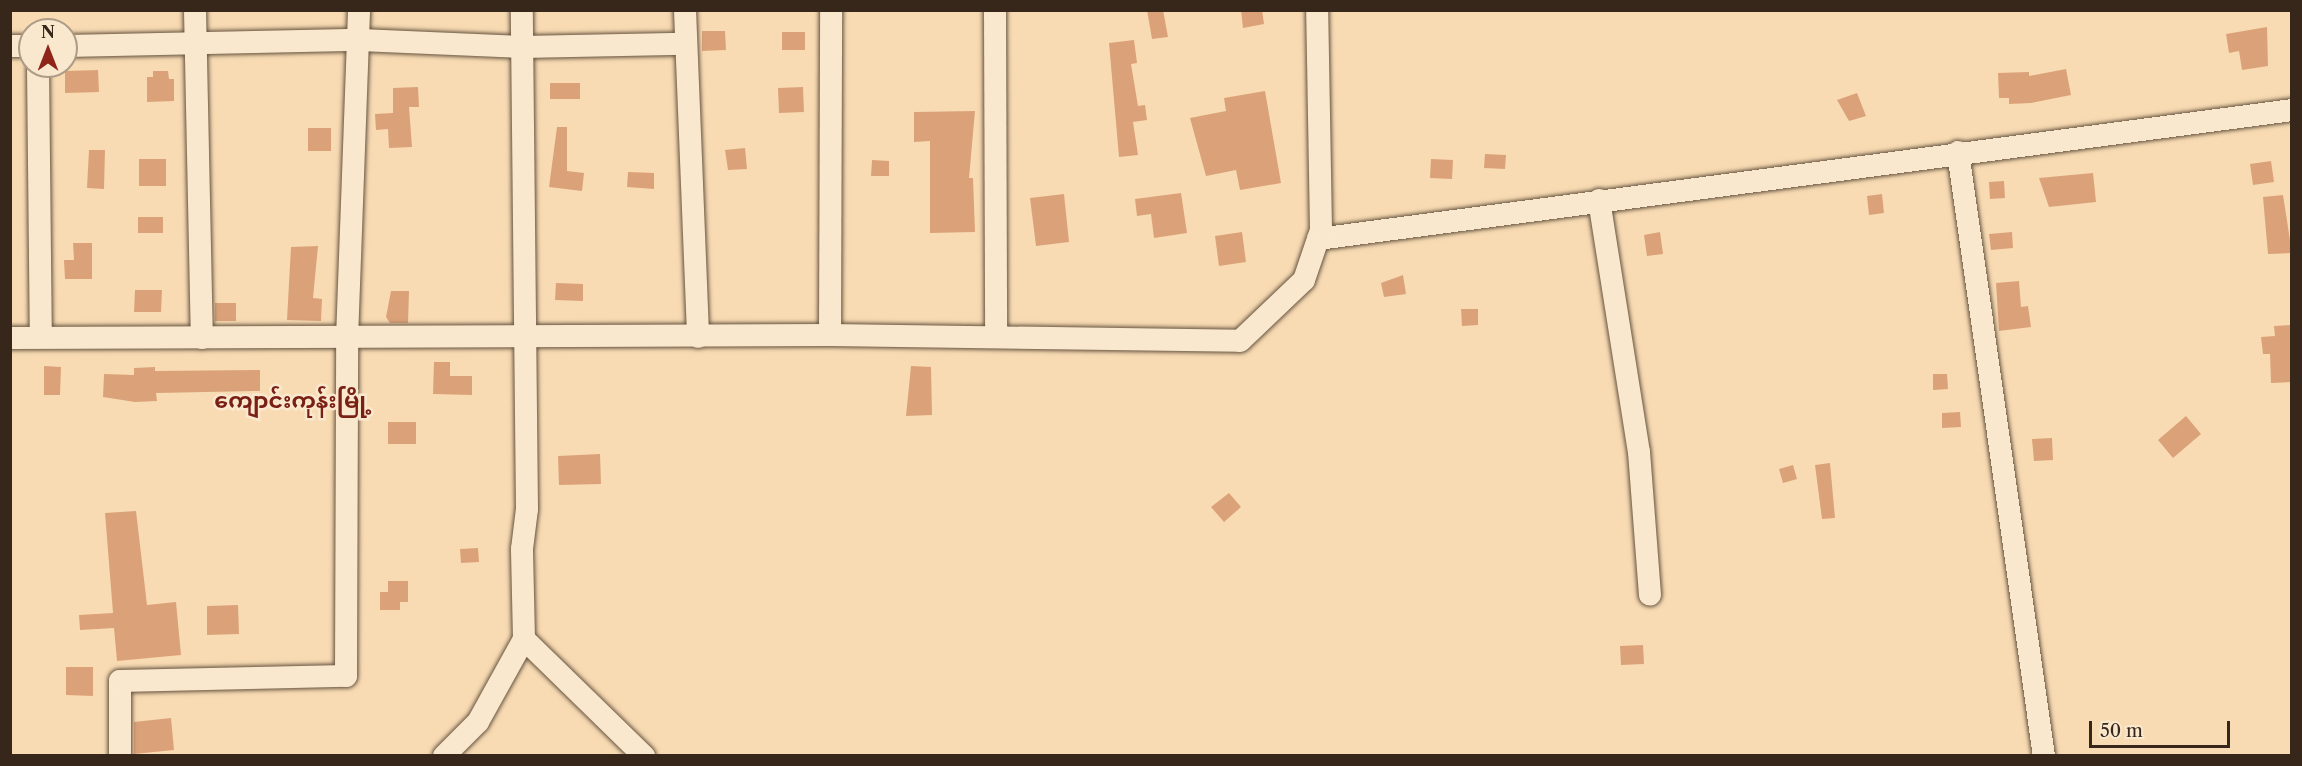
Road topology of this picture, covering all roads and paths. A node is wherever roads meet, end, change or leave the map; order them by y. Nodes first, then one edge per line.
1 (195, 10) edge
2 (358, 10) edge
3 (522, 10) edge
4 (685, 10) edge
5 (831, 10) edge
6 (994, 10) edge
7 (1317, 10) edge
8 (360, 40) junction
9 (195, 44) junction
10 (685, 44) junction
11 (78, 46) edge
12 (522, 47) junction
13 (38, 78) edge
14 (2292, 111) edge
15 (1958, 152) junction
16 (1599, 201) junction
17 (1318, 239) junction
18 (830, 335) junction
19 (41, 337) junction
20 (698, 337) junction
21 (10, 338) edge
22 (202, 338) junction
23 (524, 338) junction
24 (996, 338) junction
25 (347, 339) junction
26 (1650, 594) dead end
27 (524, 639) junction
28 (120, 756) edge
29 (444, 756) edge
30 (644, 756) edge
31 (2044, 756) edge

1 - 9 street
2 - 8 street
3 - 12 street
4 - 10 street
5 - 18 street
6 - 24 street
7 - 17 street
8 - 9 street
8 - 12 street
8 - 25 street
9 - 11 street
9 - 22 street
10 - 12 street
10 - 20 street
12 - 23 street
13 - 19 street
14 - 15 street
15 - 16 street
15 - 31 street
16 - 17 street
16 - 26 street
17 - 24 street
18 - 20 street
18 - 24 street
19 - 21 street
19 - 22 street
20 - 23 street
22 - 25 street
23 - 25 street
23 - 27 street
25 - 28 street
27 - 29 street
27 - 30 street

